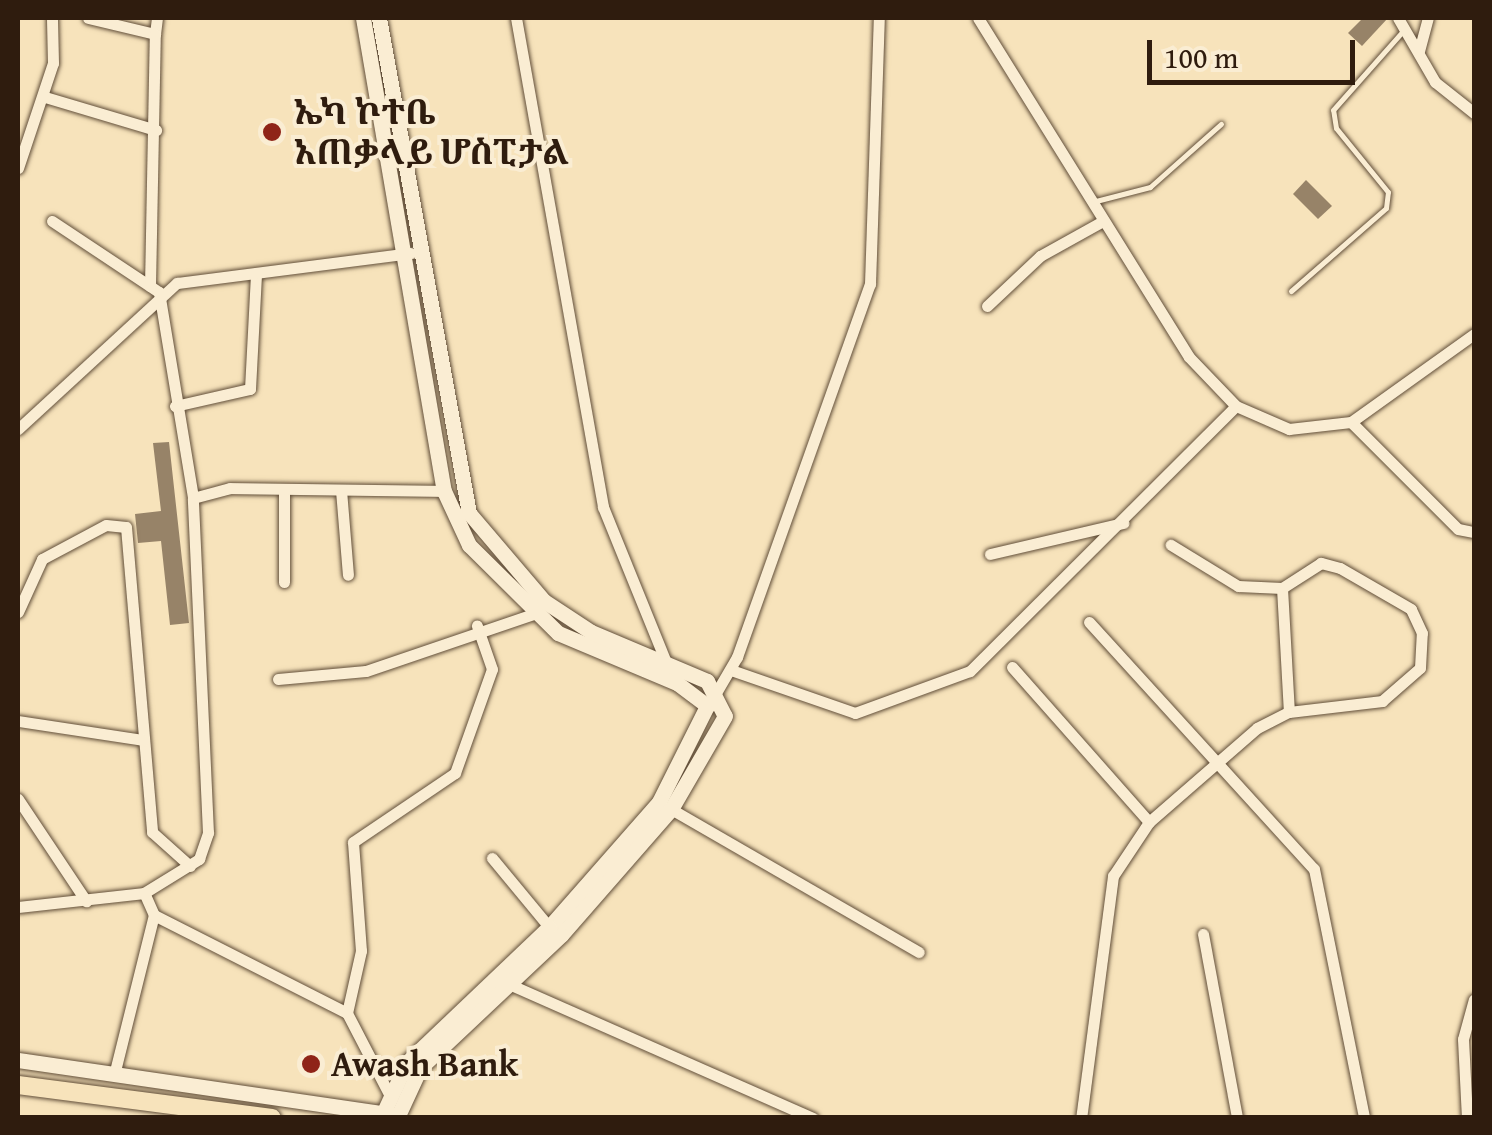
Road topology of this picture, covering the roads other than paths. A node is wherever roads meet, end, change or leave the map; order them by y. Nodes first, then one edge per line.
1 (52, 18) edge
2 (88, 18) edge
3 (157, 18) edge
4 (363, 18) edge
5 (380, 18) edge
6 (516, 18) edge
7 (879, 18) edge
8 (978, 18) edge
9 (1428, 18) edge
10 (104, 19) edge
11 (1402, 23) edge
12 (155, 34) junction
13 (1419, 51) junction
14 (45, 97) junction
15 (1474, 113) edge
16 (1221, 124) dead end
17 (156, 130) junction
18 (18, 168) edge
19 (1089, 203) junction
20 (52, 220) dead end
21 (1101, 222) junction
22 (408, 253) junction
23 (256, 273) junction
24 (155, 289) junction
25 (1291, 292) dead end
26 (987, 306) dead end
27 (1474, 334) edge
28 (175, 406) junction
29 (1236, 406) junction
30 (1351, 422) junction
31 (18, 429) edge
32 (342, 490) junction
33 (444, 491) junction
34 (284, 492) junction
35 (193, 498) junction
36 (1123, 524) junction
37 (1474, 532) edge
38 (1171, 545) dead end
39 (990, 554) dead end
40 (348, 575) dead end
41 (284, 582) dead end
42 (1282, 588) junction
43 (18, 612) edge
44 (533, 614) junction
45 (1089, 622) dead end
46 (477, 626) junction
47 (664, 660) junction
48 (1012, 667) dead end
49 (731, 670) junction
50 (278, 679) dead end
51 (718, 692) junction
52 (707, 706) junction
53 (1289, 712) junction
54 (18, 721) edge
55 (144, 740) junction
56 (1222, 759) junction
57 (18, 799) edge
58 (671, 808) junction
59 (1149, 822) junction
60 (492, 858) dead end
61 (190, 866) junction
62 (144, 892) junction
63 (86, 901) junction
64 (18, 907) edge
65 (154, 914) junction
66 (549, 928) junction
67 (1204, 934) dead end
68 (918, 952) dead end
69 (511, 985) junction
70 (1474, 999) edge
71 (346, 1013) junction
72 (18, 1060) edge
73 (115, 1071) junction
74 (18, 1085) edge
75 (388, 1092) junction
76 (142, 1109) edge
77 (392, 1116) edge
78 (272, 1118) edge
79 (813, 1118) edge
80 (1081, 1118) edge
81 (1238, 1118) edge
82 (1364, 1118) edge
83 (1466, 1118) edge

1 - 14 street
2 - 10 street
3 - 12 street
4 - 22 main road
5 - 22 main road
6 - 47 street
7 - 49 street
8 - 19 street
9 - 13 street
10 - 12 street
11 - 13 street
11 - 25 lane
12 - 17 street
13 - 15 street
14 - 17 street
14 - 18 street
16 - 19 lane
17 - 24 street
19 - 21 street
20 - 24 street
21 - 26 street
21 - 29 street
22 - 23 street
22 - 33 main road
22 - 47 main road
23 - 24 street
23 - 28 street
24 - 28 street
24 - 31 street
27 - 30 street
28 - 35 street
29 - 30 street
29 - 36 street
30 - 37 street
32 - 33 street
32 - 34 street
32 - 40 street
33 - 44 main road
34 - 35 street
34 - 41 street
35 - 61 street
36 - 39 street
36 - 49 street
38 - 42 street
42 - 53 street
42 - 53 street
43 - 55 street
44 - 46 street
44 - 52 main road
45 - 56 street
46 - 50 street
46 - 71 street
47 - 51 main road
48 - 59 street
49 - 51 street
51 - 52 street
51 - 58 main road
52 - 66 main road
53 - 56 street
54 - 55 street
55 - 61 street
56 - 59 street
56 - 82 street
57 - 63 street
58 - 68 street
58 - 69 main road
59 - 80 street
60 - 66 street
61 - 62 street
62 - 63 street
62 - 65 street
63 - 64 street
65 - 71 street
65 - 73 street
66 - 75 main road
67 - 81 street
69 - 77 main road
69 - 79 street
70 - 83 street
71 - 75 street
72 - 73 main road
73 - 77 main road
74 - 76 main road
75 - 77 main road
76 - 78 main road

